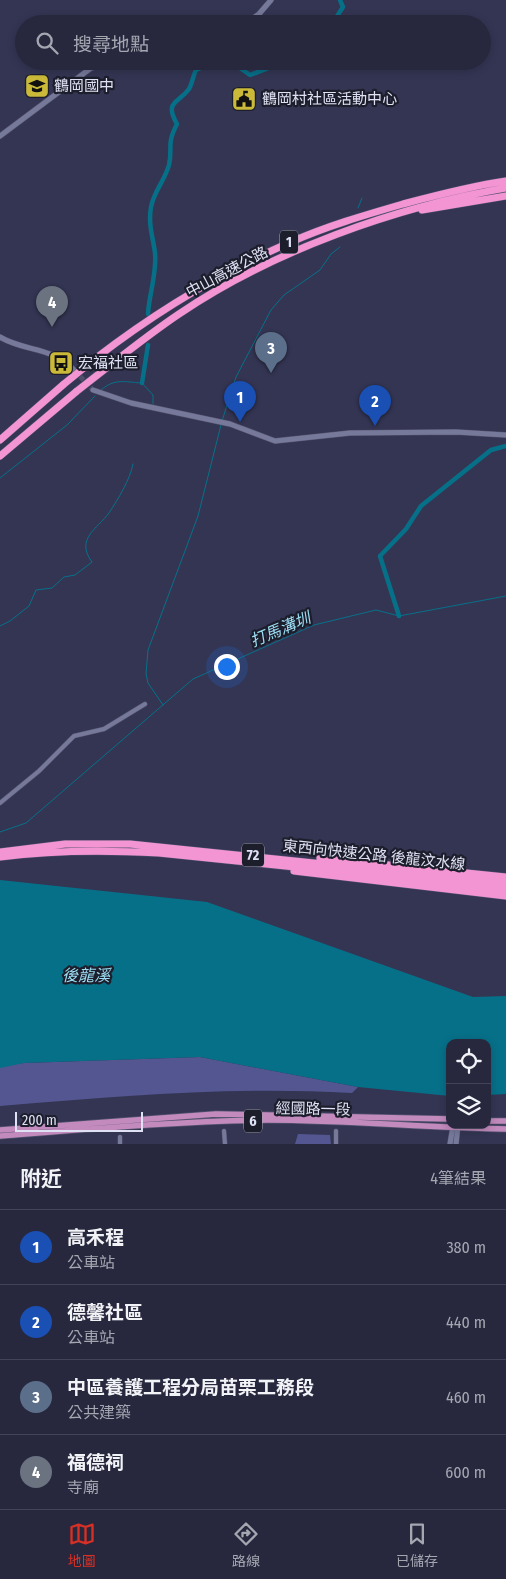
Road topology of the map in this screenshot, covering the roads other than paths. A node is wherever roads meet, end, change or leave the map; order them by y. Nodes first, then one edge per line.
1 (272, 0) edge
2 (258, 15) edge
3 (88, 70) edge
4 (0, 136) edge
5 (506, 181) edge
6 (506, 188) edge
7 (506, 196) edge
8 (407, 212) junction
9 (0, 337) edge
10 (74, 370) tunnel mouth
11 (93, 390) tunnel mouth
12 (506, 435) edge
13 (0, 440) edge
14 (0, 456) edge
15 (145, 704) dead end
16 (0, 803) edge
17 (0, 852) edge
18 (265, 856) junction
19 (0, 857) edge
20 (250, 862) junction
21 (506, 877) edge
22 (506, 883) edge
23 (506, 889) edge
24 (506, 896) edge
25 (446, 1119) edge
26 (491, 1121) edge
27 (506, 1121) edge
28 (446, 1126) edge
29 (491, 1128) edge
30 (454, 1129) edge
31 (455, 1129) edge
32 (506, 1129) edge
33 (0, 1130) edge
34 (224, 1130) dead end
35 (336, 1131) dead end
36 (0, 1136) edge
37 (120, 1137) dead end
38 (120, 1144) edge
39 (225, 1144) edge
40 (336, 1144) edge
41 (450, 1144) edge
42 (456, 1144) edge

1 - 2 street
3 - 4 street
5 - 13 highway, 中山高速公路 / 1, bridge
6 - 8 highway, 中山高速公路 / 1
7 - 8 highway
8 - 14 highway, 中山高速公路 / 1, bridge
9 - 10 street
11 - 12 street
15 - 16 street
17 - 18 highway, 東西向快速公路 後龍汶水線 / 72
18 - 21 highway
18 - 22 highway, 東西向快速公路 後龍汶水線 / 72
19 - 20 highway, 東西向快速公路 後龍汶水線 / 72
20 - 23 highway, 東西向快速公路 後龍汶水線 / 72
20 - 24 highway
25 - 33 main road, 經國路一段 / 6
26 - 27 main road
28 - 36 main road, 經國路一段 / 6
29 - 32 main road, 經國路一段 / 6
30 - 41 street
31 - 42 street
34 - 39 street
35 - 40 street
37 - 38 street

